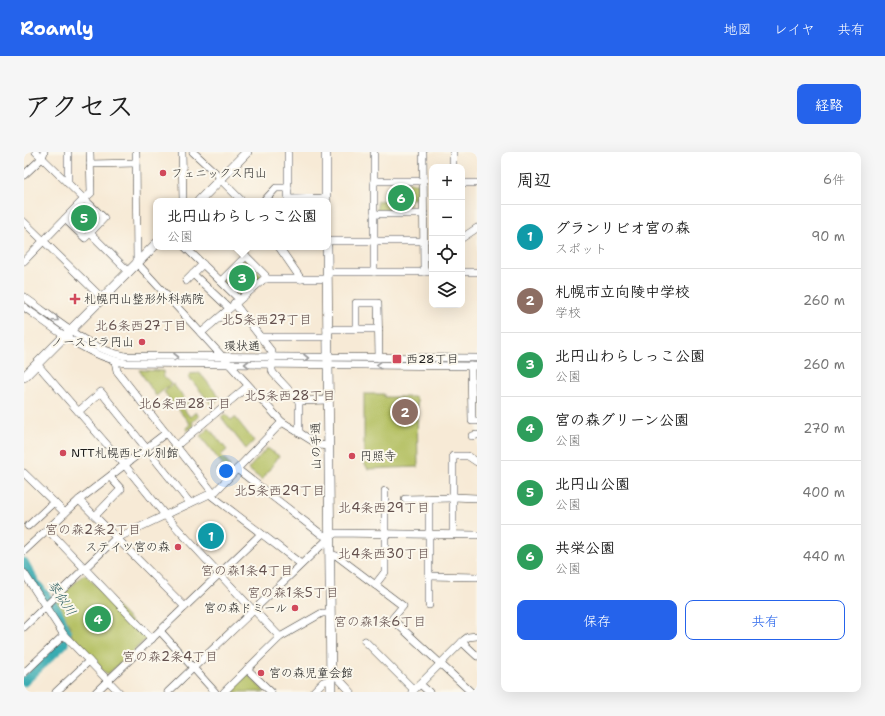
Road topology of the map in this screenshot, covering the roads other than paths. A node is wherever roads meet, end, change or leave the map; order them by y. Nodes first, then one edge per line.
1 (36, 152) edge
2 (68, 152) edge
3 (90, 152) edge
4 (136, 152) edge
5 (182, 152) edge
6 (193, 152) edge
7 (247, 152) edge
8 (288, 152) edge
9 (326, 152) edge
10 (374, 152) edge
11 (423, 152) edge
12 (453, 152) edge
13 (43, 155) edge
14 (90, 164) junction
15 (136, 164) junction
16 (453, 164) edge
17 (24, 175) edge
18 (221, 179) junction
19 (374, 181) junction
20 (424, 182) junction
21 (68, 183) junction
22 (429, 183) edge
23 (465, 183) edge
24 (477, 183) edge
25 (288, 188) junction
26 (183, 198) edge
27 (202, 198) edge
28 (239, 198) edge
29 (267, 198) edge
30 (288, 198) edge
31 (326, 198) edge
32 (84, 199) junction
33 (374, 214) junction
34 (424, 214) junction
35 (65, 219) junction
36 (24, 222) edge
37 (477, 228) edge
38 (90, 233) junction
39 (465, 236) edge
40 (44, 241) junction
41 (331, 241) edge
42 (375, 241) junction
43 (424, 241) junction
44 (153, 247) edge
45 (188, 250) edge
46 (240, 250) edge
47 (281, 250) edge
48 (327, 250) edge
49 (246, 256) junction
50 (25, 259) edge
51 (137, 263) junction
52 (202, 264) junction
53 (128, 272) junction
54 (374, 272) junction
55 (428, 272) edge
56 (465, 272) edge
57 (477, 272) edge
58 (193, 274) junction
59 (327, 276) junction
60 (266, 279) junction
61 (301, 279) junction
62 (186, 280) dead end
63 (221, 281) junction
64 (24, 297) edge
65 (102, 298) junction
66 (234, 304) junction
67 (24, 307) edge
68 (356, 329) junction
69 (379, 329) junction
70 (68, 333) junction
71 (201, 333) junction
72 (328, 333) junction
73 (260, 337) junction
74 (222, 357) junction
75 (379, 358) junction
76 (477, 358) edge
77 (115, 361) junction
78 (272, 361) junction
79 (328, 361) junction
80 (37, 364) junction
81 (229, 364) junction
82 (474, 366) edge
83 (24, 377) edge
84 (248, 386) junction
85 (328, 400) junction
86 (299, 401) junction
87 (79, 411) junction
88 (477, 421) edge
89 (282, 422) junction
90 (166, 433) junction
91 (299, 433) junction
92 (176, 446) junction
93 (328, 446) junction
94 (146, 449) junction
95 (477, 462) edge
96 (125, 465) junction
97 (236, 469) junction
98 (24, 473) edge
99 (110, 477) junction
100 (385, 491) dead end
101 (211, 493) junction
102 (429, 498) junction
103 (453, 498) junction
104 (477, 498) edge
105 (405, 499) dead end
106 (80, 500) junction
107 (54, 502) junction
108 (190, 504) junction
109 (65, 513) junction
110 (165, 515) junction
111 (96, 516) junction
112 (28, 526) dead end
113 (47, 530) junction
114 (385, 533) junction
115 (261, 534) junction
116 (429, 534) junction
117 (453, 534) junction
118 (477, 534) edge
119 (118, 538) junction
120 (329, 538) junction
121 (24, 551) edge
122 (330, 554) junction
123 (300, 564) junction
124 (84, 569) junction
125 (24, 573) edge
126 (219, 574) junction
127 (429, 576) junction
128 (477, 576) edge
129 (375, 585) junction
130 (49, 603) junction
131 (428, 605) dead end
132 (185, 607) junction
133 (253, 610) junction
134 (330, 613) junction
135 (24, 626) edge
136 (160, 631) junction
137 (64, 635) junction
138 (477, 636) edge
139 (280, 637) junction
140 (152, 639) junction
141 (364, 641) dead end
142 (462, 642) junction
143 (477, 656) edge
144 (89, 661) junction
145 (441, 663) junction
146 (194, 667) junction
147 (247, 669) junction
148 (24, 674) edge
149 (331, 677) junction
150 (108, 680) junction
151 (420, 684) junction
152 (413, 691) edge
153 (56, 692) edge
154 (96, 692) edge
155 (119, 692) edge
156 (168, 692) edge
157 (215, 692) edge
158 (224, 692) edge
159 (271, 692) edge
160 (313, 692) edge
161 (331, 692) edge
162 (351, 692) edge
163 (429, 692) edge
164 (471, 692) edge

1 - 13 street
2 - 21 street
3 - 14 street
4 - 15 street
5 - 26 street
6 - 18 street
7 - 18 main road
8 - 25 street
9 - 31 main road
10 - 19 street
11 - 20 street
12 - 16 street
13 - 17 street
13 - 21 street
14 - 15 street
14 - 32 street
15 - 51 street
18 - 27 main road
18 - 28 street
19 - 20 street
19 - 33 street
20 - 22 street
20 - 34 street
21 - 32 street
23 - 24 street
25 - 29 street
25 - 30 street
32 - 35 street
32 - 38 street
33 - 34 street
33 - 42 street
34 - 43 street
35 - 38 street
35 - 40 street
36 - 40 street
37 - 39 street
38 - 53 street
40 - 50 street
40 - 65 street
41 - 42 street
42 - 43 street
42 - 54 street
43 - 55 street
44 - 51 main road
45 - 52 street
46 - 49 street
47 - 61 street
48 - 59 main road, 山の手通
49 - 60 street
49 - 63 street
51 - 53 main road
51 - 71 street
52 - 58 street
52 - 63 street
53 - 65 main road
54 - 55 street
54 - 59 street
56 - 57 street
58 - 62 street
58 - 66 street
59 - 61 street
59 - 72 main road, 山の手通
60 - 61 street
60 - 66 street
63 - 66 street
64 -> 70 street, 環状通
65 - 70 main road
66 - 71 street
66 - 73 street
67 - 70 street, 環状通
68 - 69 street
68 - 69 street
68 - 72 street
69 - 75 street
70 -> 74 street, 環状通
70 - 77 street, 環状通
70 - 80 main road
71 - 74 street
72 - 73 street
72 - 79 main road, 山の手通
73 - 78 street
74 - 78 street, 環状通
74 - 81 street
75 - 76 street, 環状通
75 - 79 street, 環状通
77 - 81 street, 環状通
77 - 90 street
78 - 79 street, 環状通
78 -> 81 street, 環状通
78 - 86 street
82 -> 79 street, 環状通
79 - 85 main road, 山の手通
80 - 83 main road
80 - 87 street
81 - 84 street
82 - 88 street
84 - 89 street
84 - 92 street
85 - 86 street
85 - 93 main road, 山の手通
86 - 91 street
87 - 94 street
87 - 96 street
89 - 91 street
89 - 97 street
90 - 92 street
90 - 94 street
91 - 93 street
92 - 101 street
93 - 120 main road, 山の手通
94 - 96 street
94 - 108 street
95 - 103 street
96 - 99 street
96 - 110 street
97 - 101 street
97 - 120 street
98 - 107 street
99 - 106 street
99 - 111 street
100 - 114 street
101 - 108 street
101 - 115 street
102 - 103 street
102 - 105 street
102 - 116 street
103 - 104 street
103 - 117 street
106 - 109 street
106 - 111 street
107 - 109 street
107 - 112 street
108 - 110 street
109 - 113 street
110 - 119 street
110 - 126 street
111 - 119 street
113 - 121 street
113 - 124 street
114 - 116 street
114 - 120 street
114 - 129 street
115 - 123 street
115 - 126 street
116 - 117 street
116 - 127 street
117 - 118 street
119 - 124 street
119 - 132 street
120 - 122 main road, 山の手通
120 - 123 street
122 - 129 street
122 - 134 main road, 山の手通
123 - 133 street
124 - 130 street
124 - 140 street
125 - 130 street
126 - 132 street
126 - 133 street
127 - 128 street
127 - 131 street
129 - 145 street
130 - 135 street
130 - 137 street
132 - 136 street
133 - 139 street
133 - 146 street
134 - 139 street
134 - 149 main road, 山の手通
136 - 140 street
136 - 146 street
137 - 144 street
137 - 148 street
138 - 142 street
139 - 147 street
140 - 150 street
141 - 152 street
142 - 143 street
142 - 145 street
144 - 150 street
144 - 153 street
145 - 151 street
145 - 164 street
146 - 156 street
146 - 157 street
147 - 158 street
147 - 159 street
149 - 160 street
149 - 161 main road, 山の手通
149 - 162 street
150 - 154 street
150 - 155 street
151 - 152 street
151 - 163 street

